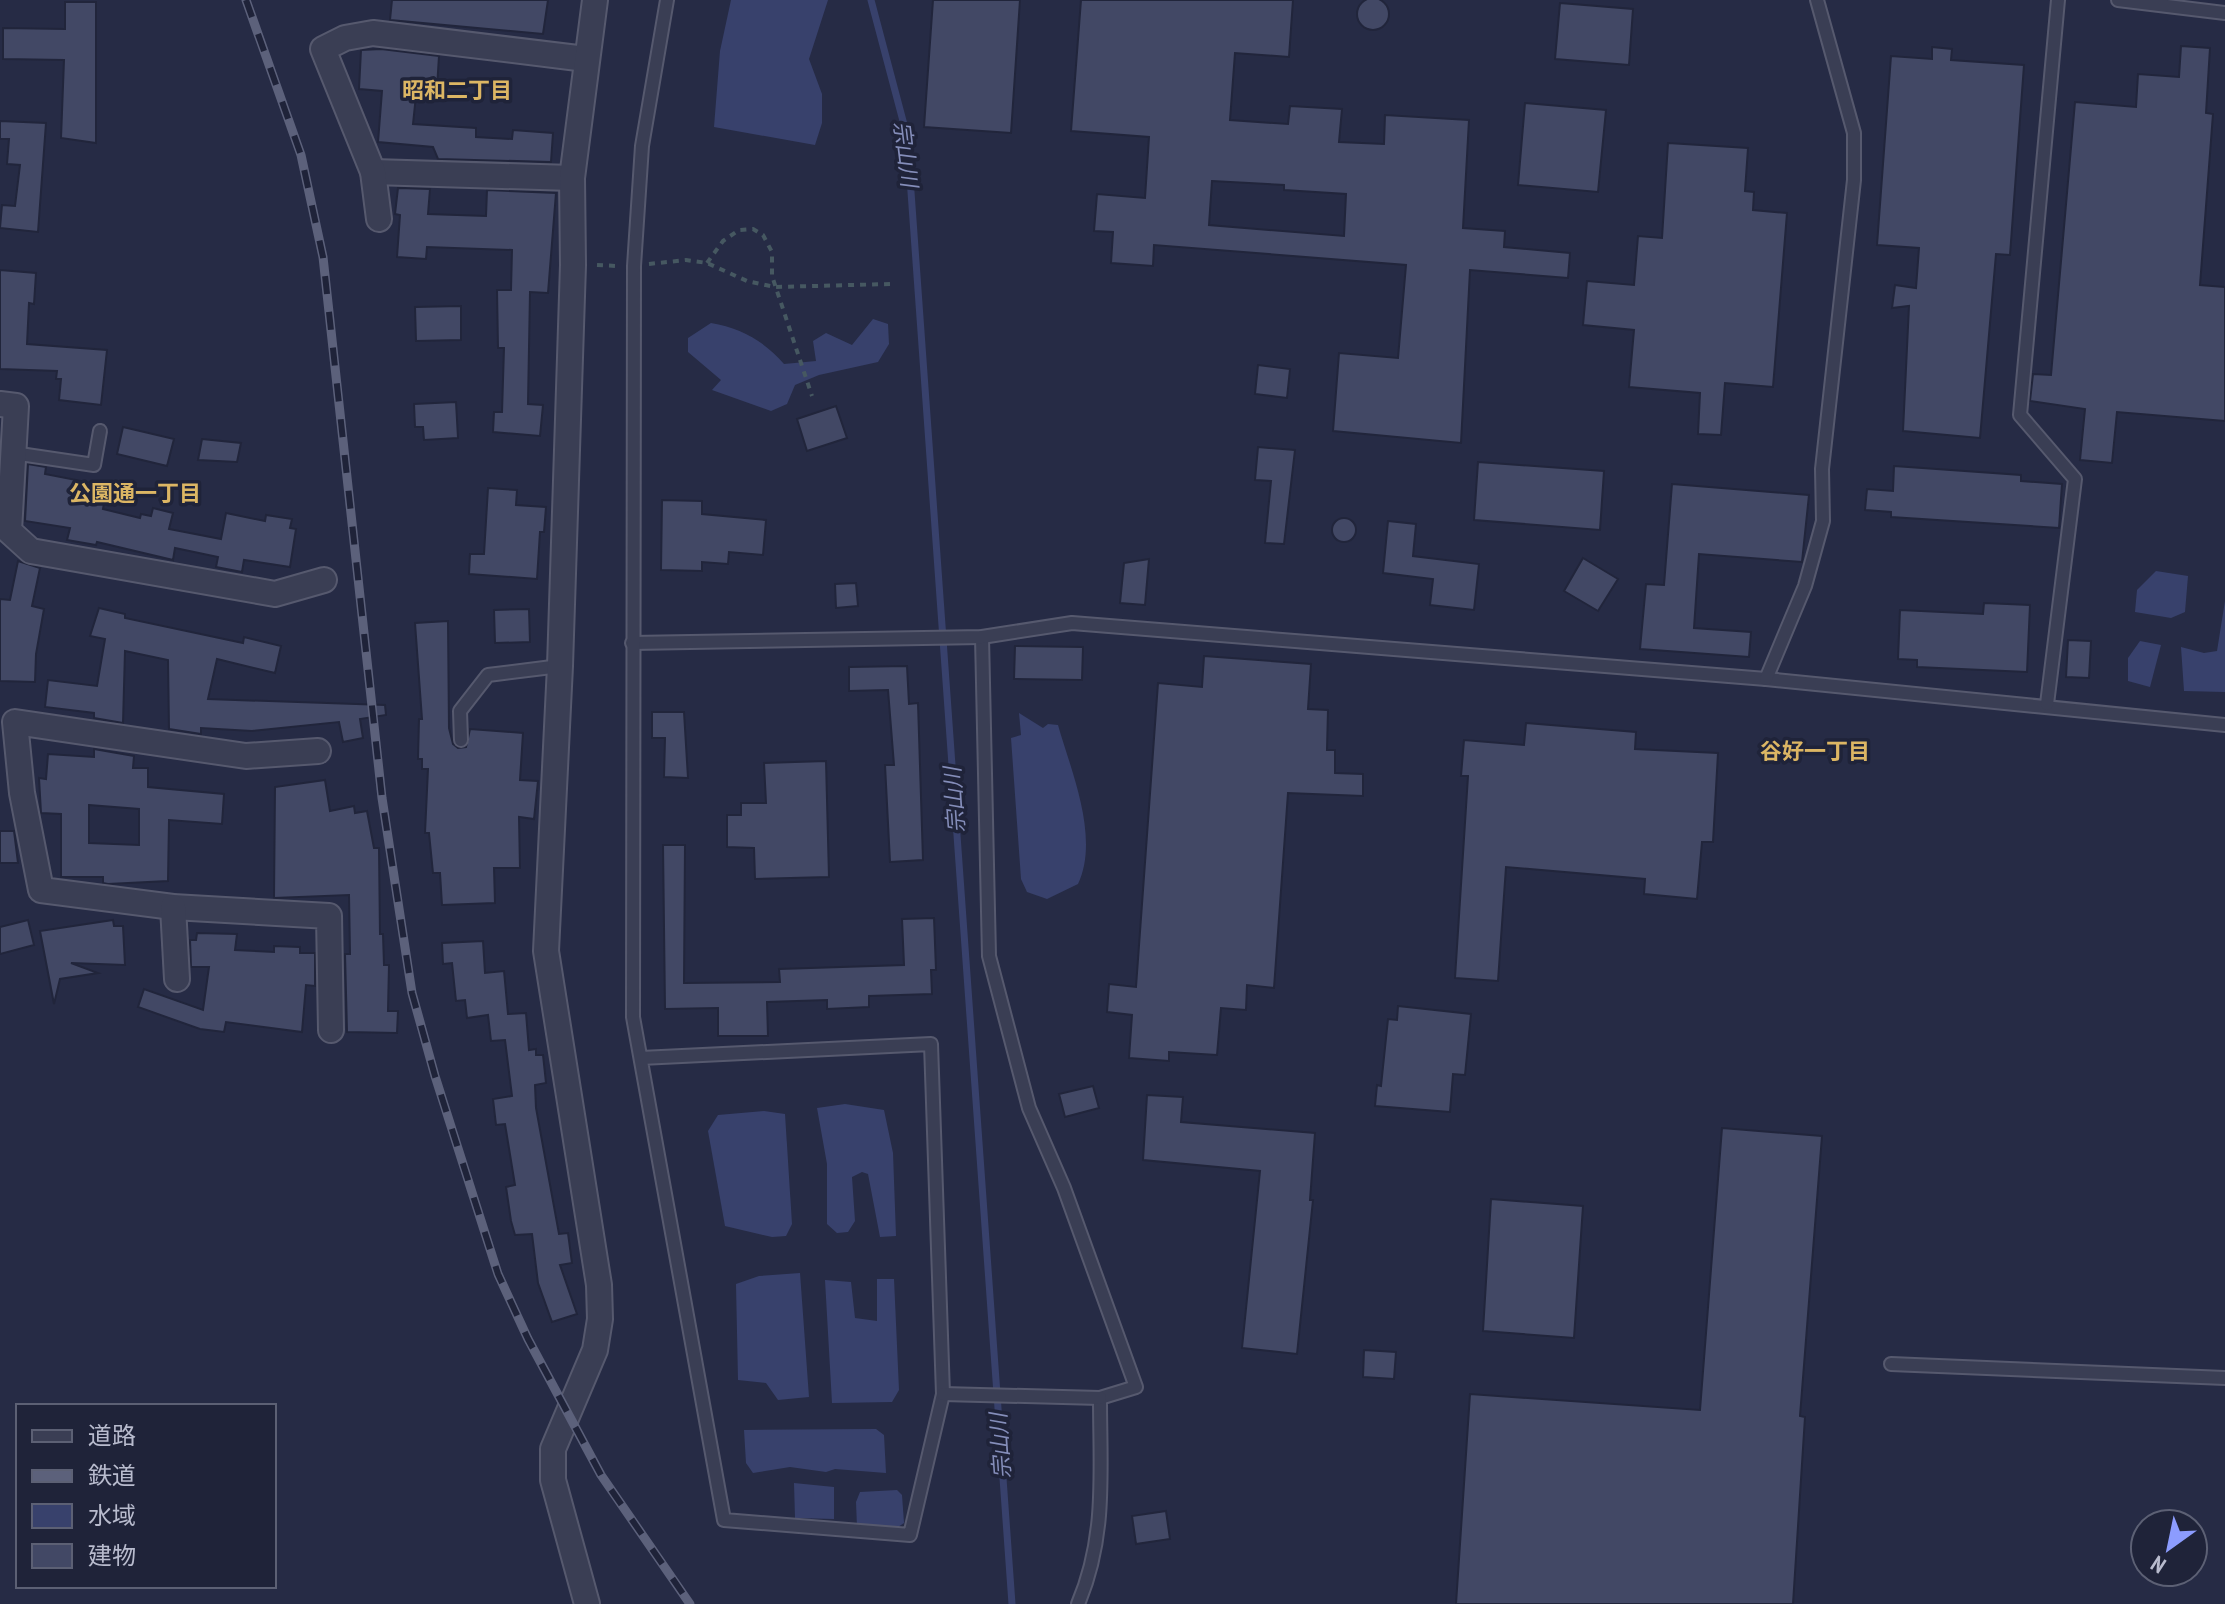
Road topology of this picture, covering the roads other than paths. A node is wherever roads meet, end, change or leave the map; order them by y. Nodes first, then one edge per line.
1 (595, 0) edge
2 (667, 0) edge
3 (1817, 0) edge
4 (2058, 0) edge
5 (2118, 0) edge
6 (2225, 13) edge
7 (586, 59) junction
8 (373, 172) junction
9 (572, 178) junction
10 (379, 219) dead end
11 (0, 404) edge
12 (100, 431) dead end
13 (13, 453) junction
14 (324, 580) dead end
15 (982, 637) junction
16 (632, 643) junction
17 (560, 666) junction
18 (1766, 679) junction
19 (2047, 704) junction
20 (2225, 725) edge
21 (461, 740) dead end
22 (318, 751) dead end
23 (11, 794) edge
24 (173, 907) junction
25 (177, 979) dead end
26 (331, 1030) dead end
27 (641, 1058) junction
28 (1891, 1364) dead end
29 (2225, 1378) edge
30 (943, 1394) junction
31 (1100, 1398) junction
32 (587, 1604) edge
33 (1078, 1604) edge

1 - 7 street
2 - 16 lane
3 - 18 lane
4 - 19 lane
5 - 6 lane
7 - 8 street
7 - 9 street
8 - 9 street
8 - 10 street
9 - 17 street
11 - 13 street
12 - 13 lane
13 - 14 street
15 - 16 lane
15 - 18 lane
15 - 31 lane
16 - 27 lane
17 - 21 lane
17 - 32 street
18 - 19 lane
19 - 20 lane
22 - 23 street
23 - 24 street
24 - 25 street
24 - 26 street
27 - 30 lane
27 - 30 lane
28 - 29 lane
30 - 31 lane
31 - 33 lane

